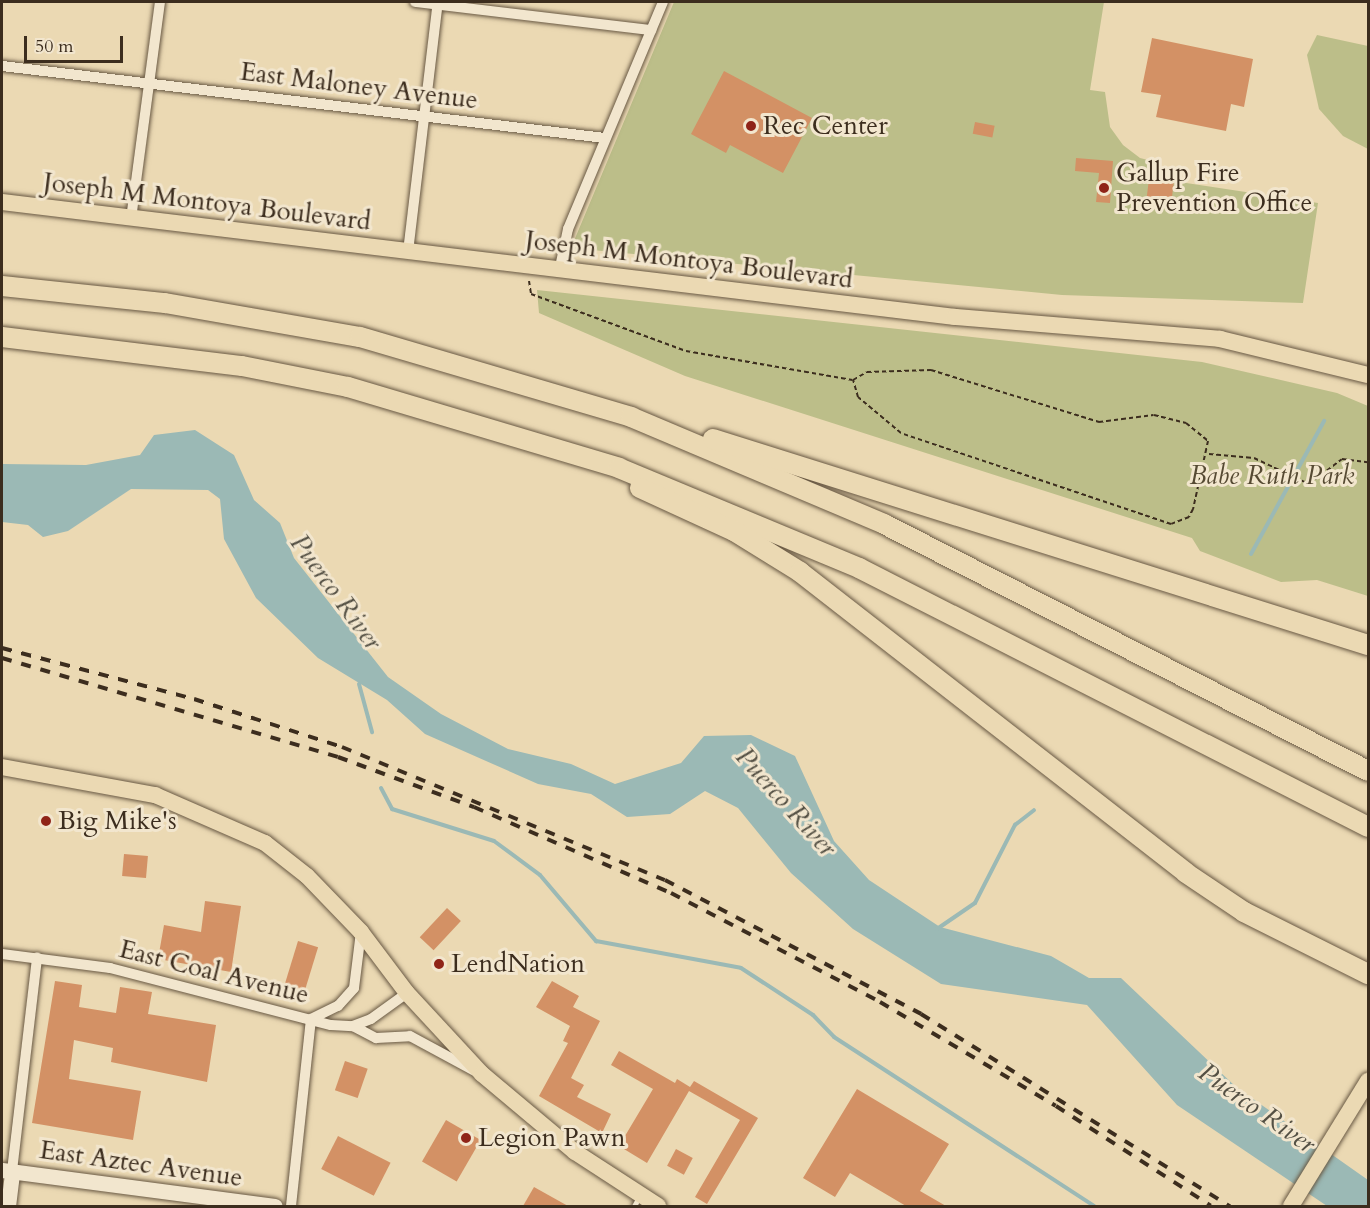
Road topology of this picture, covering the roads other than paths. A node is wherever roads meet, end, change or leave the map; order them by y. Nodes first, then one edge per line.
1 (160, 2) edge
2 (415, 2) edge
3 (663, 2) edge
4 (438, 3) edge
5 (651, 30) junction
6 (2, 66) edge
7 (150, 84) junction
8 (424, 116) junction
9 (605, 138) junction
10 (2, 202) edge
11 (131, 219) junction
12 (408, 252) junction
13 (559, 272) junction
14 (2, 286) edge
15 (2, 337) edge
16 (1368, 375) edge
17 (509, 377) junction
18 (520, 435) junction
19 (1368, 645) edge
20 (2, 767) edge
21 (1368, 771) edge
22 (1368, 827) edge
23 (360, 932) junction
24 (2, 954) edge
25 (37, 957) junction
26 (1336, 957) junction
27 (1368, 974) edge
28 (1368, 980) edge
29 (407, 993) junction
30 (311, 1019) junction
31 (353, 1026) junction
32 (482, 1074) junction
33 (1368, 1081) edge
34 (7, 1171) edge
35 (637, 1201) edge
36 (8, 1206) edge
37 (275, 1206) edge
38 (291, 1206) edge
39 (658, 1206) edge
40 (1291, 1206) edge

1 - 7 street
2 - 4 street
3 - 5 street
4 - 5 street
4 - 8 street
5 - 9 street
6 - 7 street, East Maloney Avenue
7 - 8 street, East Maloney Avenue
7 - 11 street
8 - 9 street, East Maloney Avenue
8 - 12 street
9 - 13 street
10 - 11 main road, Joseph M Montoya Boulevard
11 - 12 main road, Joseph M Montoya Boulevard
12 - 13 main road, Joseph M Montoya Boulevard
13 - 16 main road, Joseph M Montoya Boulevard
14 - 17 highway
15 - 18 highway
17 - 19 highway
17 - 21 highway
18 - 22 highway
18 - 26 highway
20 - 23 main road
23 - 29 main road
23 - 30 street
24 - 25 street, East Coal Avenue
25 - 30 street, East Coal Avenue
25 - 34 street
26 - 27 highway
26 - 28 highway
29 - 31 street
29 - 32 main road
30 - 31 street, East Coal Avenue
30 - 38 street
31 - 32 street, East Coal Avenue
32 - 35 main road
33 - 40 main road
34 - 36 main road
34 - 37 main road, East Aztec Avenue
35 - 39 main road

